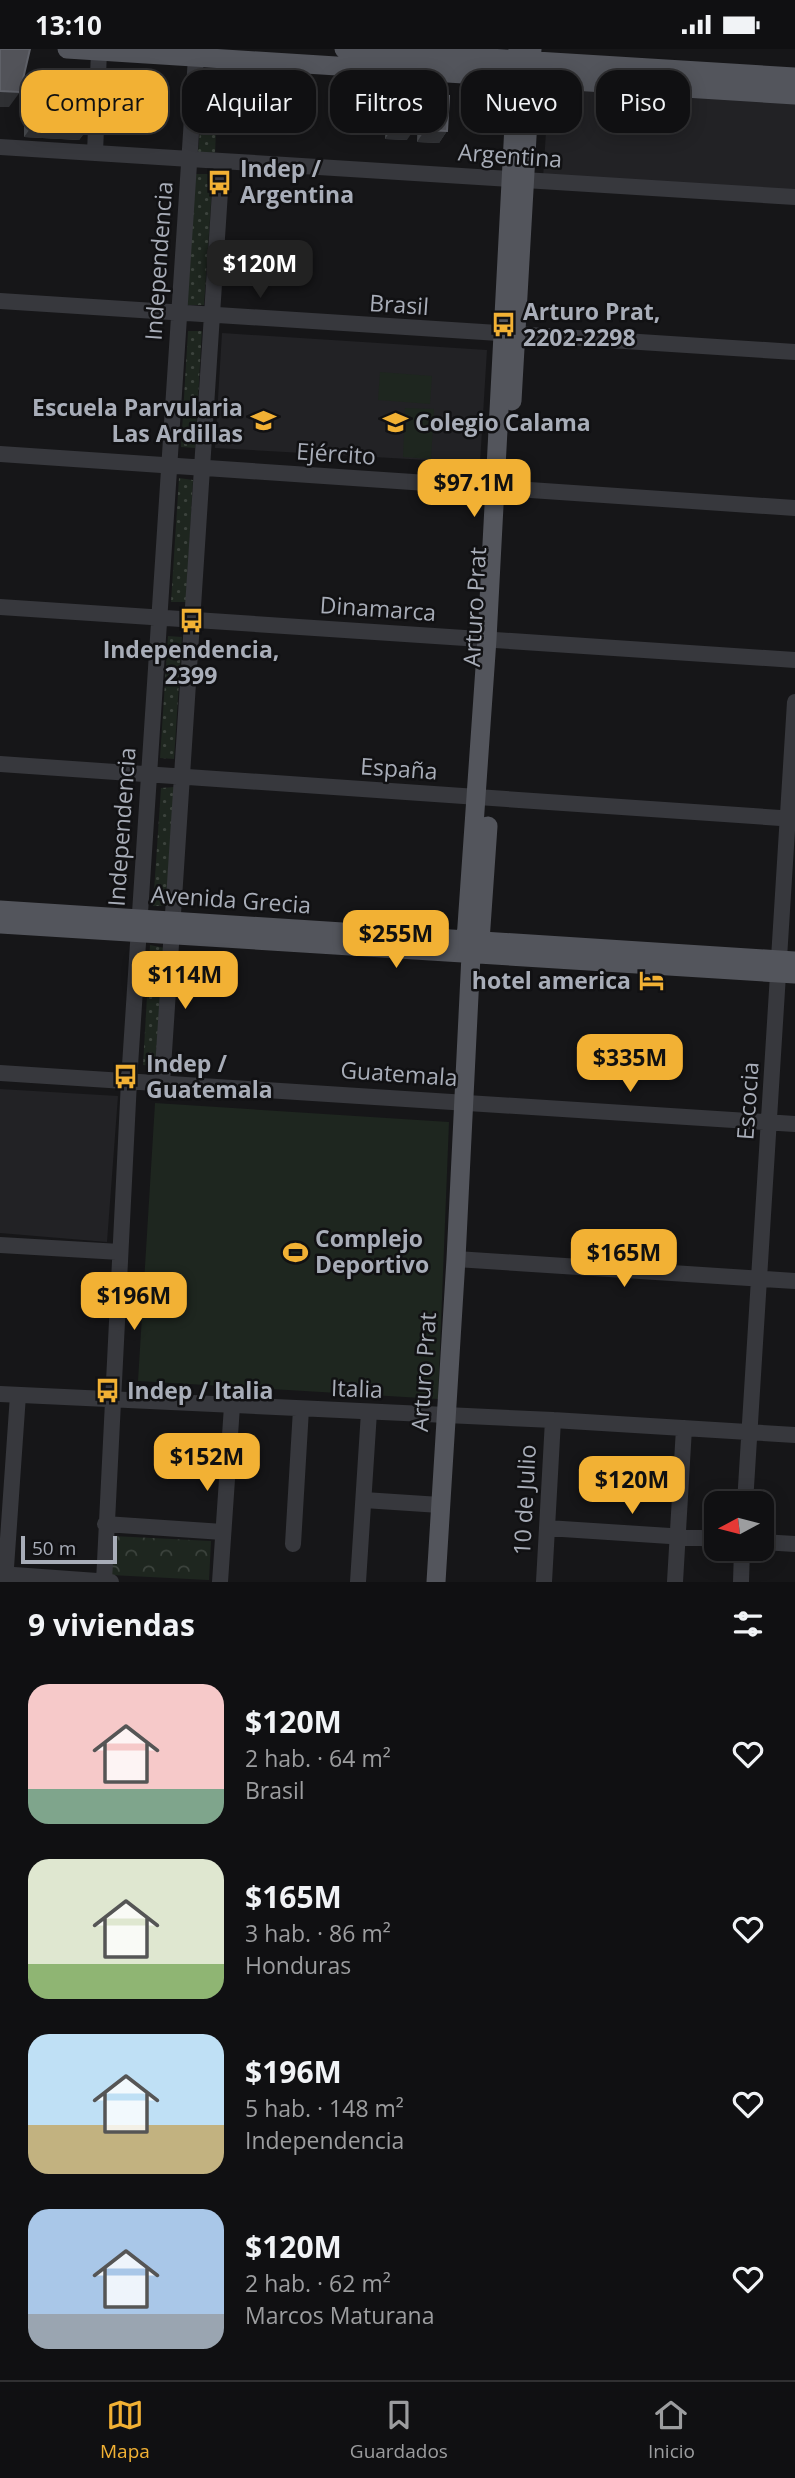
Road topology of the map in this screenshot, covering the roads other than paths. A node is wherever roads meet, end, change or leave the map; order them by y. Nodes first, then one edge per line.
1 (67, 49) edge
2 (344, 49) edge
3 (99, 51) junction
4 (196, 57) junction
5 (525, 62) edge
6 (795, 77) edge
7 (795, 95) edge
8 (0, 147) edge
9 (95, 153) junction
10 (189, 159) junction
11 (222, 161) junction
12 (519, 180) junction
13 (795, 197) edge
14 (0, 301) edge
15 (179, 313) junction
16 (212, 315) junction
17 (510, 335) junction
18 (795, 352) edge
19 (0, 454) edge
20 (169, 465) junction
21 (202, 468) junction
22 (501, 488) junction
23 (795, 508) edge
24 (0, 607) edge
25 (158, 617) junction
26 (192, 619) junction
27 (492, 640) junction
28 (795, 660) edge
29 (795, 702) edge
30 (0, 764) edge
31 (148, 774) junction
32 (181, 777) junction
33 (483, 797) junction
34 (792, 818) edge
35 (0, 910) edge
36 (0, 924) edge
37 (139, 926) junction
38 (173, 929) junction
39 (472, 945) junction
40 (787, 967) edge
41 (0, 1073) edge
42 (129, 1081) junction
43 (162, 1083) junction
44 (463, 1101) junction
45 (769, 1122) junction
46 (795, 1124) edge
47 (0, 1245) edge
48 (120, 1252) junction
49 (456, 1259) junction
50 (759, 1279) junction
51 (795, 1281) edge
52 (0, 1394) edge
53 (18, 1395) junction
54 (113, 1399) junction
55 (232, 1406) junction
56 (301, 1409) junction
57 (369, 1412) junction
58 (445, 1415) junction
59 (552, 1420) junction
60 (684, 1428) junction
61 (750, 1432) junction
62 (795, 1435) edge
63 (6, 1486) edge
64 (746, 1491) edge
65 (364, 1500) junction
66 (440, 1505) junction
67 (106, 1524) junction
68 (547, 1528) junction
69 (223, 1532) junction
70 (678, 1537) junction
71 (704, 1538) edge
72 (774, 1543) edge
73 (293, 1544) dead end
74 (795, 1544) edge
75 (742, 1561) edge
76 (3, 1577) edge
77 (104, 1582) edge
78 (111, 1582) edge
79 (220, 1582) edge
80 (358, 1582) edge
81 (436, 1582) edge
82 (544, 1582) edge
83 (675, 1582) edge
84 (741, 1582) edge

1 - 3 main road
2 - 5 main road
3 - 4 main road
3 - 9 street
4 - 5 main road
4 - 10 street, Independencia
5 - 6 main road
5 - 7 main road
5 - 12 main road, Arturo Prat
8 - 9 street
9 - 10 street
10 - 11 street, Independencia
10 - 15 street, Independencia
11 - 12 street, Argentina
11 - 16 street
12 - 13 street, Argentina
12 - 17 main road, Arturo Prat
14 - 15 street, Brasil
15 - 16 street, Brasil
15 - 20 street, Independencia
16 - 17 street, Brasil
16 - 21 street
17 - 18 street, Brasil
17 - 22 main road, Arturo Prat
19 - 20 street, Ejército
20 - 21 street, Ejército
20 - 25 street, Independencia
21 - 22 street, Ejército
21 - 26 street
22 - 23 street, Ejército
22 - 27 main road, Arturo Prat
24 - 25 street, Dinamarca
25 - 26 street, Dinamarca
25 - 31 street, Independencia
26 - 27 street, Dinamarca
26 - 32 street
27 - 28 street, Dinamarca
27 - 33 main road, Arturo Prat
29 - 34 street, Escocia
30 - 31 street, España
31 - 32 street, España
31 - 37 street, Independencia
32 - 33 street, España
32 - 38 street
33 - 34 street, España
33 - 39 main road, Arturo Prat
34 - 40 street, Escocia
35 - 37 main road, Avenida Grecia
36 - 37 main road, Avenida Grecia
37 - 38 main road, Avenida Grecia
37 - 42 street, Independencia
38 - 39 main road, Avenida Grecia
38 - 43 street
39 - 40 main road, Avenida Grecia
39 - 44 main road, Arturo Prat
40 - 45 street, Escocia
41 - 42 street, Guatemala
42 - 43 street, Guatemala
42 - 48 street, Independencia
43 - 44 street, Guatemala
44 - 45 street, Guatemala
44 - 49 main road, Arturo Prat
45 - 46 street, Guatemala
45 - 50 street, Escocia
47 - 48 street
48 - 54 street, Independencia
49 - 50 street
49 - 58 main road, Arturo Prat
50 - 51 street
50 - 61 street, Escocia
52 - 53 street, Italia
53 - 54 street, Italia
53 - 63 street
54 - 55 street, Italia
54 - 67 street, Independencia
55 - 56 street, Italia
55 - 69 street
56 - 57 street, Italia
56 - 73 street
57 - 58 street, Italia
57 - 65 street
58 - 59 street, Italia
58 - 66 main road, Arturo Prat
59 - 60 street, Italia
59 - 68 street, 10 de Julio
60 - 61 street, Italia
60 - 70 street
61 - 62 street, Italia
61 - 64 street, Escocia
63 - 76 street
65 - 66 street
65 - 80 street
66 - 81 main road, Arturo Prat
67 - 69 street
67 - 77 street, Independencia
68 - 70 street
68 - 82 street, 10 de Julio
69 - 79 street
70 - 71 street
70 - 83 street
72 - 74 street
75 - 84 street
76 - 77 street
77 - 78 street

